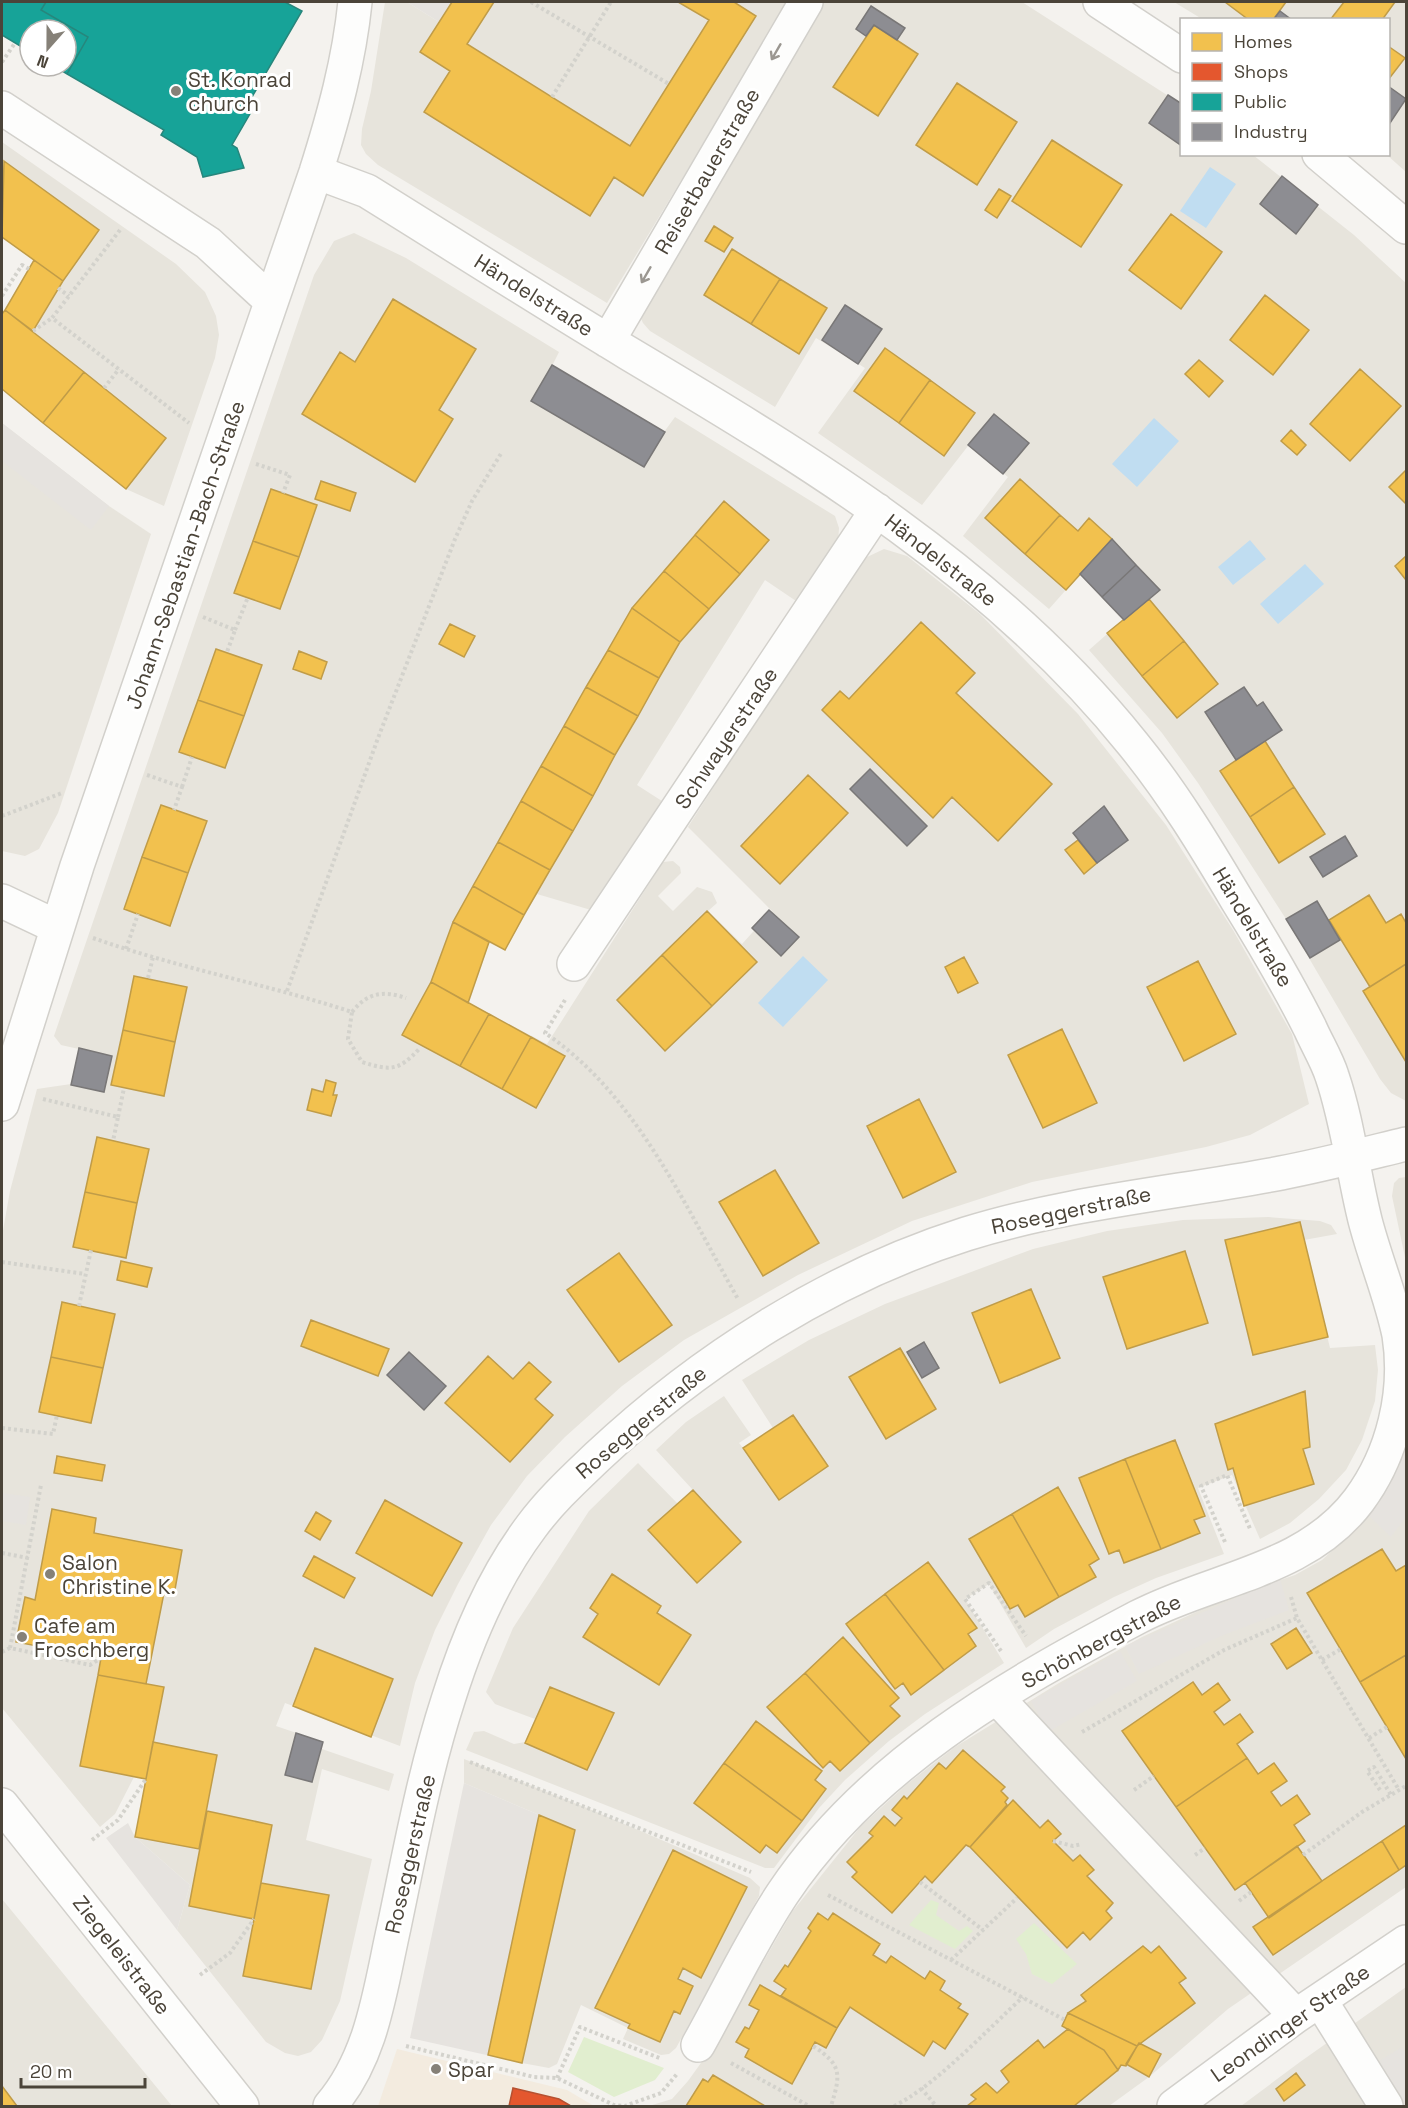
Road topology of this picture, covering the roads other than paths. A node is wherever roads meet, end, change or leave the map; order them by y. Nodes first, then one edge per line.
1 (355, 2) edge
2 (806, 2) edge
3 (1100, 2) edge
4 (1180, 55) edge
5 (2, 108) edge
6 (1321, 156) edge
7 (316, 172) junction
8 (1407, 227) edge
9 (271, 302) junction
10 (608, 340) junction
11 (877, 510) junction
12 (2, 902) edge
13 (57, 927) junction
14 (574, 964) road end
15 (2, 1104) edge
16 (1407, 1144) edge
17 (1352, 1156) junction
18 (998, 1699) junction
19 (2, 1805) edge
20 (1407, 1942) edge
21 (1308, 2008) junction
22 (685, 2054) road end
23 (242, 2106) edge
24 (330, 2106) edge
25 (1174, 2106) edge
26 (1386, 2106) edge

1 - 7 street, Johann-Sebastian-Bach-Straße
2 -> 10 street, Reisetbauerstraße
3 - 4 street
5 - 9 street
6 - 8 street
7 - 9 street, Johann-Sebastian-Bach-Straße
7 - 10 street, Händelstraße
9 - 13 street, Johann-Sebastian-Bach-Straße
10 - 11 street, Händelstraße
11 - 14 street, Schwayerstraße
11 - 17 street, Händelstraße
12 - 13 street
13 - 15 street, Johann-Sebastian-Bach-Straße
16 - 17 street, Roseggerstraße
17 - 18 street, Schönbergstraße
17 - 24 street, Roseggerstraße
18 - 21 street
18 - 22 street, Schönbergstraße
19 - 23 street, Ziegeleistraße
20 - 21 street, Leondinger Straße
21 - 25 street, Leondinger Straße
21 - 26 street

